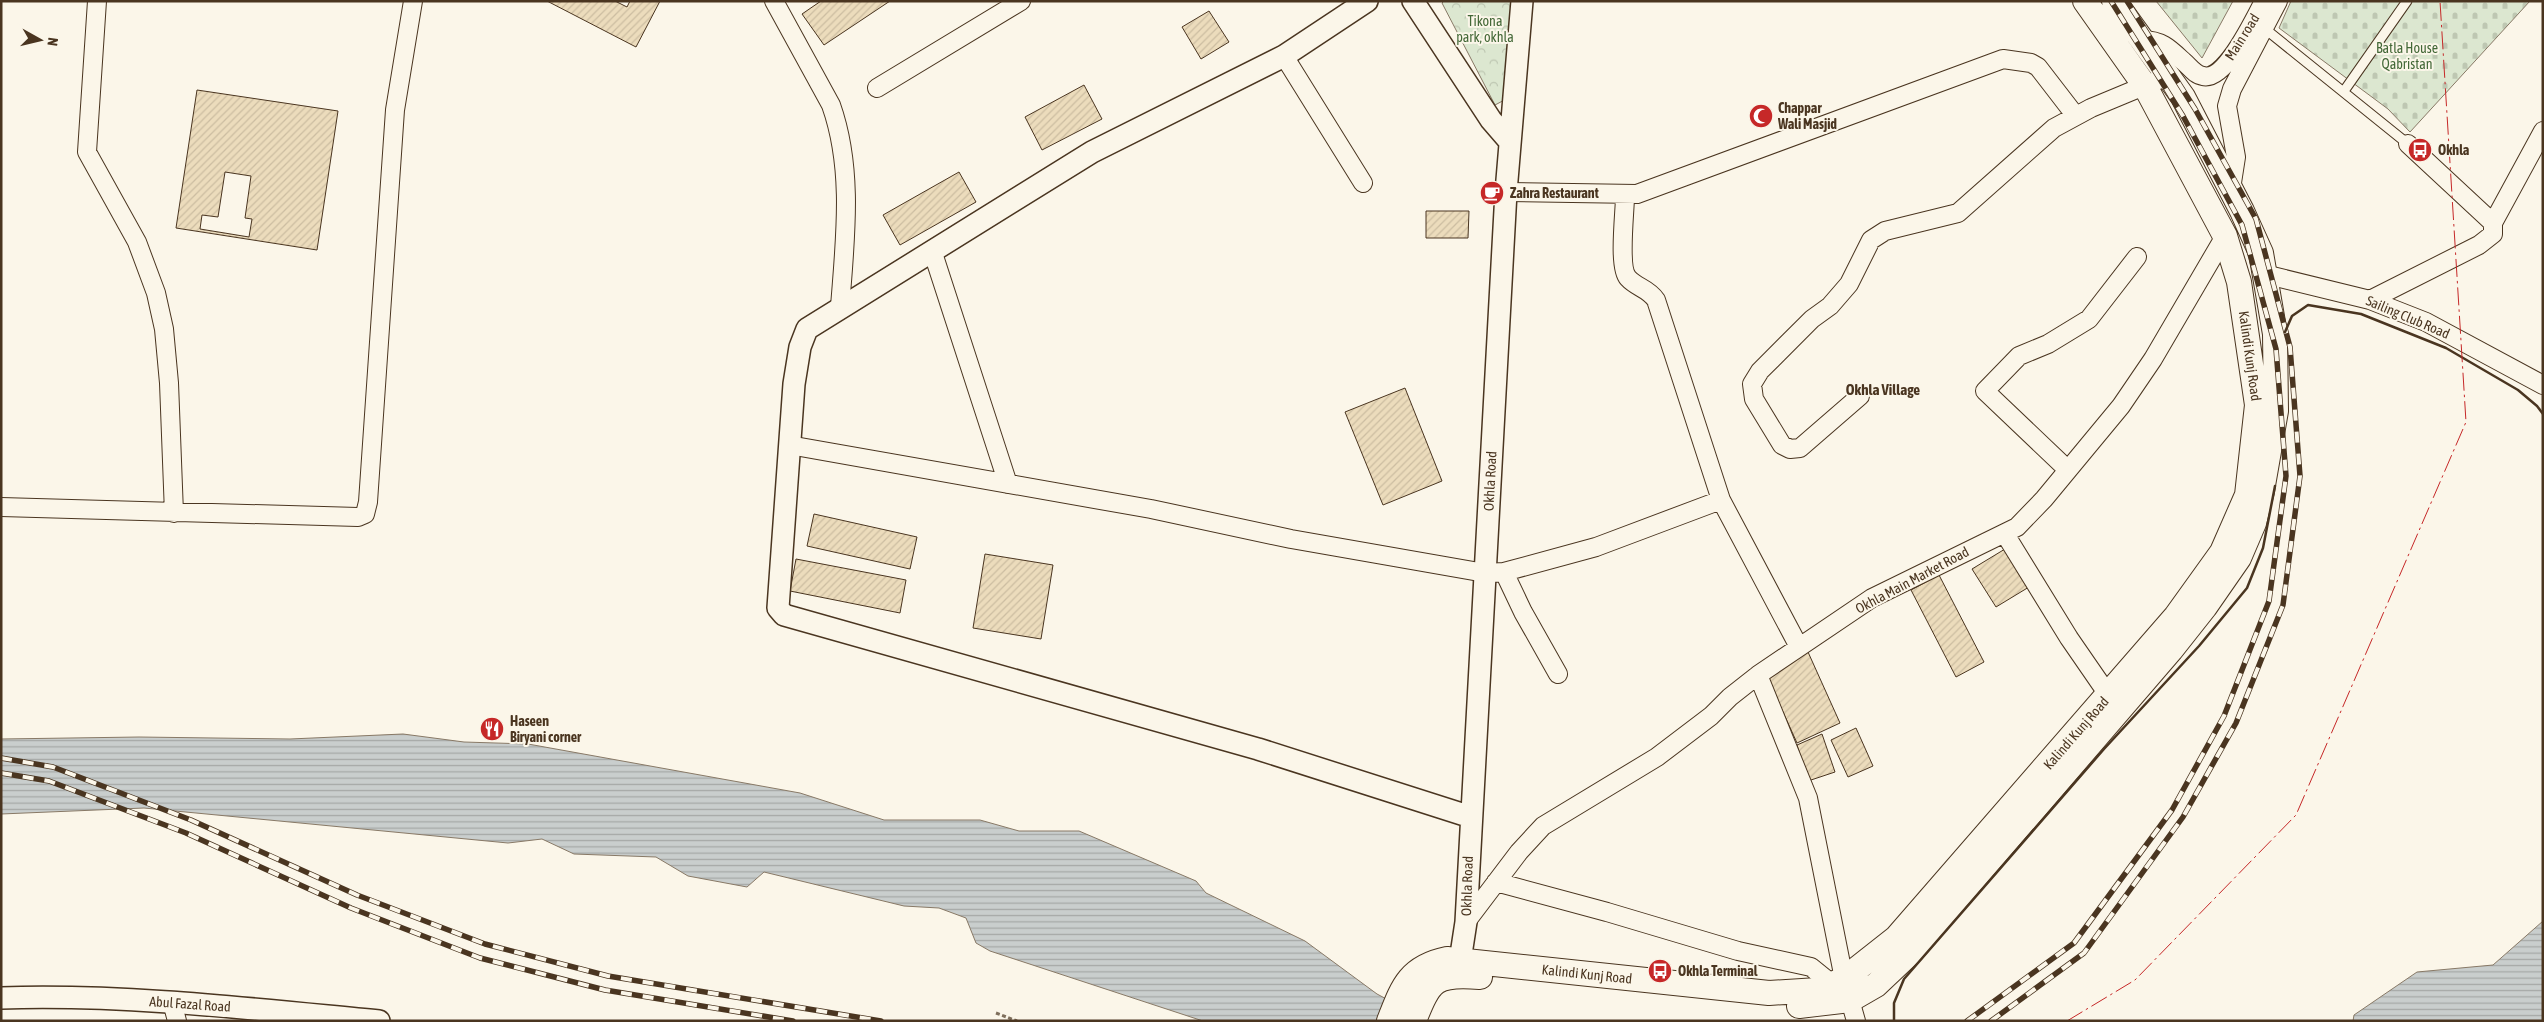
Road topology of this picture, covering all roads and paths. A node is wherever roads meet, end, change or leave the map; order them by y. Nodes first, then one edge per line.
1 (97, 1) edge
2 (413, 1) edge
3 (774, 1) edge
4 (1022, 1) edge
5 (1366, 1) edge
6 (1413, 1) edge
7 (1522, 1) edge
8 (2085, 1) edge
9 (2114, 1) edge
10 (2264, 1) edge
11 (2278, 1) edge
12 (2407, 1) edge
13 (2264, 28) junction
14 (2142, 40) junction
15 (1284, 56) junction
16 (2168, 76) junction
17 (2145, 86) junction
18 (877, 88) dead end
19 (2344, 91) junction
20 (2075, 115) junction
21 (2543, 131) edge
22 (1510, 142) junction
23 (2408, 144) joint
24 (1363, 183) dead end
25 (2231, 189) junction
26 (1506, 192) junction
27 (1625, 196) junction
28 (2493, 223) junction
29 (2226, 236) junction
30 (932, 250) junction
31 (2137, 257) dead end
32 (2264, 274) junction
33 (2370, 300) junction
34 (840, 307) junction
35 (2543, 385) edge
36 (1860, 396) dead end
37 (789, 445) junction
38 (2068, 470) junction
39 (1008, 484) junction
40 (1721, 500) junction
41 (1, 507) edge
42 (174, 514) junction
43 (2005, 534) junction
44 (1494, 572) junction
45 (1799, 647) junction
46 (1558, 674) dead end
47 (1758, 675) junction
48 (2108, 696) junction
49 (1471, 817) junction
50 (1496, 882) junction
51 (1466, 922) junction
52 (1460, 961) junction
53 (1413, 992) junction
54 (1845, 996) edge
55 (1, 998) edge
56 (174, 1011) edge
57 (996, 1013) dead end
58 (379, 1021) edge
59 (1017, 1021) edge
60 (1389, 1021) edge
61 (1414, 1021) edge

1 - 42 street
2 - 42 street
3 - 34 street
4 - 18 street
5 - 15 street
6 - 22 street
7 - 22 street, Okhla Road
8 - 17 main road, Kalindi Kunj Road
9 - 14 main road, Kalindi Kunj Road
10 - 14 street, Main road
11 - 13 street
12 - 19 lane
13 - 19 lane
13 - 25 street
14 - 16 main road, Kalindi Kunj Road
15 - 24 street
15 - 30 street
16 - 17 street
16 - 25 main road, Kalindi Kunj Road
17 - 20 street
17 - 29 main road, Kalindi Kunj Road
19 - 23 lane
20 - 27 street
20 - 36 street
21 - 28 street
22 - 26 street, Okhla Road
23 - 28 street
25 - 32 main road, Kalindi Kunj Road
26 - 27 street
26 - 44 street, Okhla Road
27 - 40 street
28 - 33 street
29 - 38 street, Okhla Main Market Road
29 - 48 main road, Kalindi Kunj Road
30 - 34 street
30 - 39 street
31 - 38 street
32 - 33 street, Sailing Club Road
32 - 54 main road, Kalindi Kunj Road
33 - 35 street, Sailing Club Road
34 - 37 street
37 - 39 street
37 - 49 street
38 - 43 street, Okhla Main Market Road
39 - 44 street
40 - 44 street
40 - 45 street
41 - 42 street
43 - 45 street, Okhla Main Market Road
43 - 48 street
44 - 46 street
44 - 49 street, Okhla Road
45 - 47 street, Okhla Main Market Road
47 - 50 street, Okhla Main Market Road
47 - 54 street
48 - 54 main road, Kalindi Kunj Road
49 - 51 street, Okhla Road
50 - 51 street, Okhla Main Market Road
50 - 54 street
51 - 52 street, Okhla Road
52 - 53 main road, Kalindi Kunj Road
52 - 54 main road, Kalindi Kunj Road
53 - 54 main road, Kalindi Kunj Road
53 - 60 main road, Kalindi Kunj Road
53 - 61 main road, Kalindi Kunj Road
55 - 56 street, Abul Fazal Road
56 - 58 street, Abul Fazal Road
57 - 59 path

